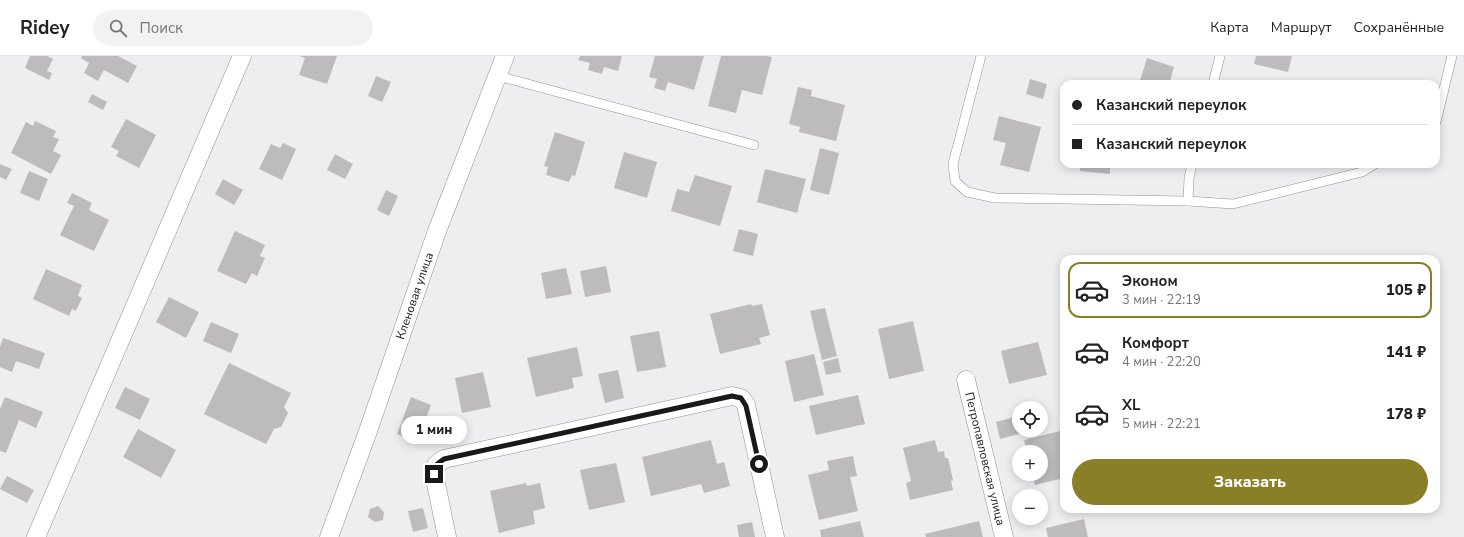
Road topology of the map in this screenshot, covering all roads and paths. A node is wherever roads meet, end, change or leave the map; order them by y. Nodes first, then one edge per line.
1 (242, 56) edge
2 (505, 56) edge
3 (981, 56) edge
4 (1220, 56) edge
5 (1452, 56) edge
6 (498, 76) junction
7 (1214, 80) edge
8 (1440, 106) edge
9 (754, 145) dead end
10 (1191, 168) edge
11 (1368, 168) edge
12 (1188, 201) junction
13 (966, 380) dead end
14 (36, 537) edge
15 (329, 537) edge
16 (447, 537) edge
17 (775, 537) edge
18 (1004, 537) edge

1 - 14 street
2 - 6 street, Кленовая улица
3 - 12 lane
4 - 7 lane
5 - 8 lane
6 - 9 lane
6 - 15 street, Кленовая улица
10 - 12 lane
11 - 12 lane
13 - 18 street, Петропавловская улица
16 - 17 street

